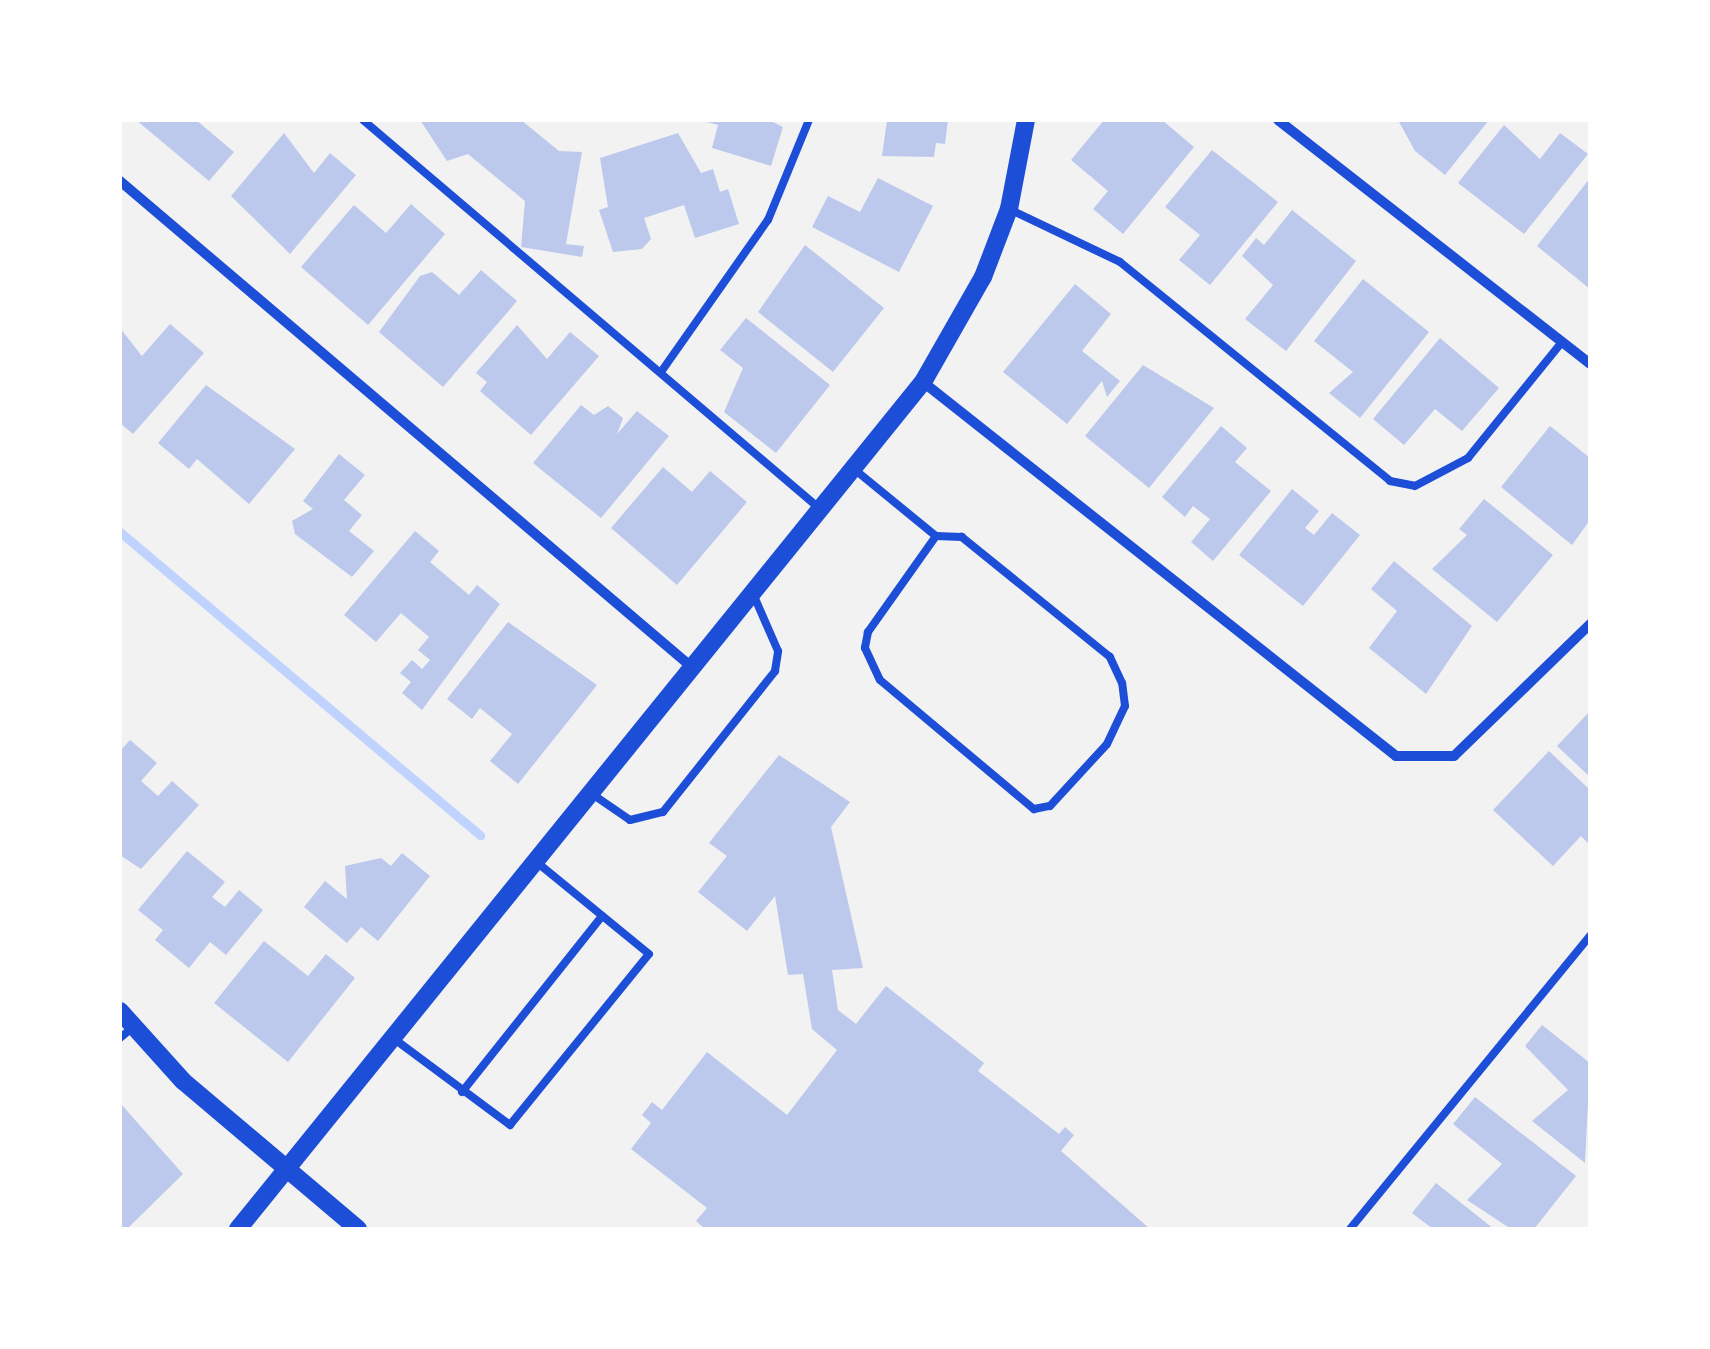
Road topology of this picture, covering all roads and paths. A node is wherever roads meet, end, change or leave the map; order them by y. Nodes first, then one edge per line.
1 (363, 120) edge
2 (809, 120) edge
3 (1026, 120) edge
4 (1278, 120) edge
5 (120, 180) edge
6 (1009, 209) junction
7 (1562, 342) junction
8 (1590, 364) edge
9 (661, 372) junction
10 (923, 382) junction
11 (854, 468) junction
12 (821, 510) junction
13 (936, 536) junction
14 (754, 596) junction
15 (1590, 624) edge
16 (696, 670) junction
17 (595, 796) junction
18 (540, 864) junction
19 (602, 916) junction
20 (1590, 936) edge
21 (120, 1011) edge
22 (126, 1033) edge
23 (397, 1041) junction
24 (462, 1092) junction
25 (290, 1175) junction
26 (238, 1229) edge
27 (358, 1229) edge
28 (1350, 1229) edge

1 - 9 lane
2 - 9 lane
3 - 6 street
4 - 7 street
5 - 16 street
6 - 7 lane
6 - 10 street
7 - 8 street
9 - 12 lane
10 - 11 street
10 - 15 street
11 - 12 street
11 - 13 lane
12 - 14 street
13 - 13 lane
14 - 16 street
14 - 17 lane
16 - 17 street
17 - 18 street
18 - 19 lane
18 - 23 street
19 - 24 lane
19 - 24 lane
20 - 28 lane
21 - 22 street
22 - 25 street
23 - 24 lane
23 - 25 street
25 - 26 street
25 - 27 street

